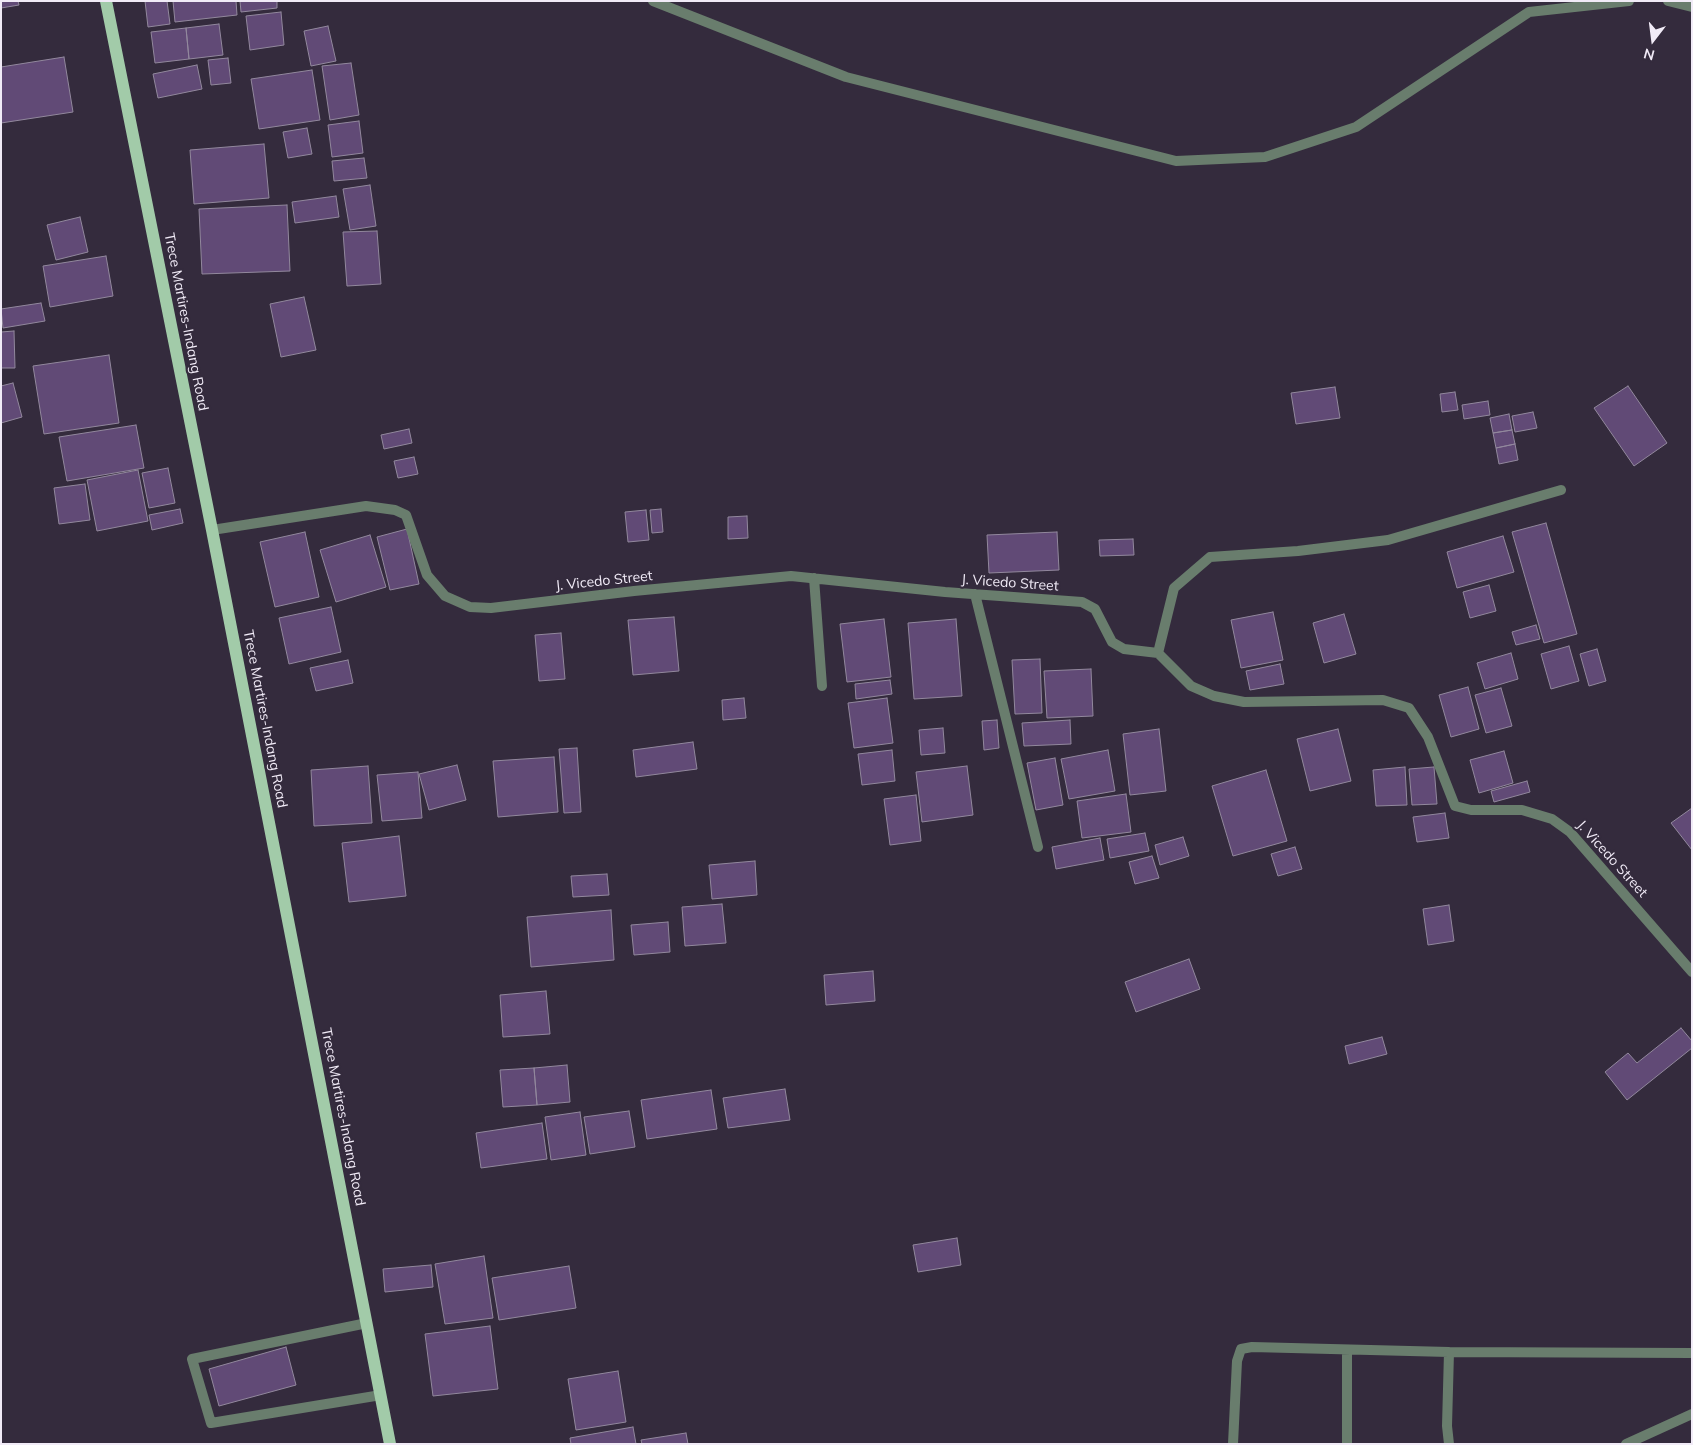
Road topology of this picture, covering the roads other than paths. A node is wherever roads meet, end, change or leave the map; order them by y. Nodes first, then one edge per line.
1 (106, 1) edge
2 (653, 1) edge
3 (1629, 1) edge
4 (1668, 1) edge
5 (1692, 8) edge
6 (1561, 490) dead end
7 (212, 530) junction
8 (814, 578) junction
9 (975, 594) junction
10 (1158, 653) junction
11 (822, 686) dead end
12 (1038, 848) dead end
13 (1692, 972) edge
14 (367, 1323) junction
15 (1347, 1350) junction
16 (1449, 1352) junction
17 (1692, 1353) edge
18 (381, 1396) junction
19 (1692, 1414) edge
20 (390, 1444) edge
21 (1233, 1444) edge
22 (1347, 1444) edge
23 (1449, 1444) edge
24 (1626, 1444) edge

1 - 7 main road, Trece Martires-Indang Road
2 - 3 street
4 - 5 street
6 - 10 street
7 - 8 street, J. Vicedo Street
7 - 14 main road, Trece Martires-Indang Road
8 - 9 street, J. Vicedo Street
8 - 11 street
9 - 10 street, J. Vicedo Street
9 - 12 street
10 - 13 street, J. Vicedo Street
14 - 18 main road, Trece Martires-Indang Road
14 - 18 street
15 - 16 street
15 - 21 street
15 - 22 street
16 - 17 street
16 - 23 street
18 - 20 main road, Trece Martires-Indang Road
19 - 24 street

